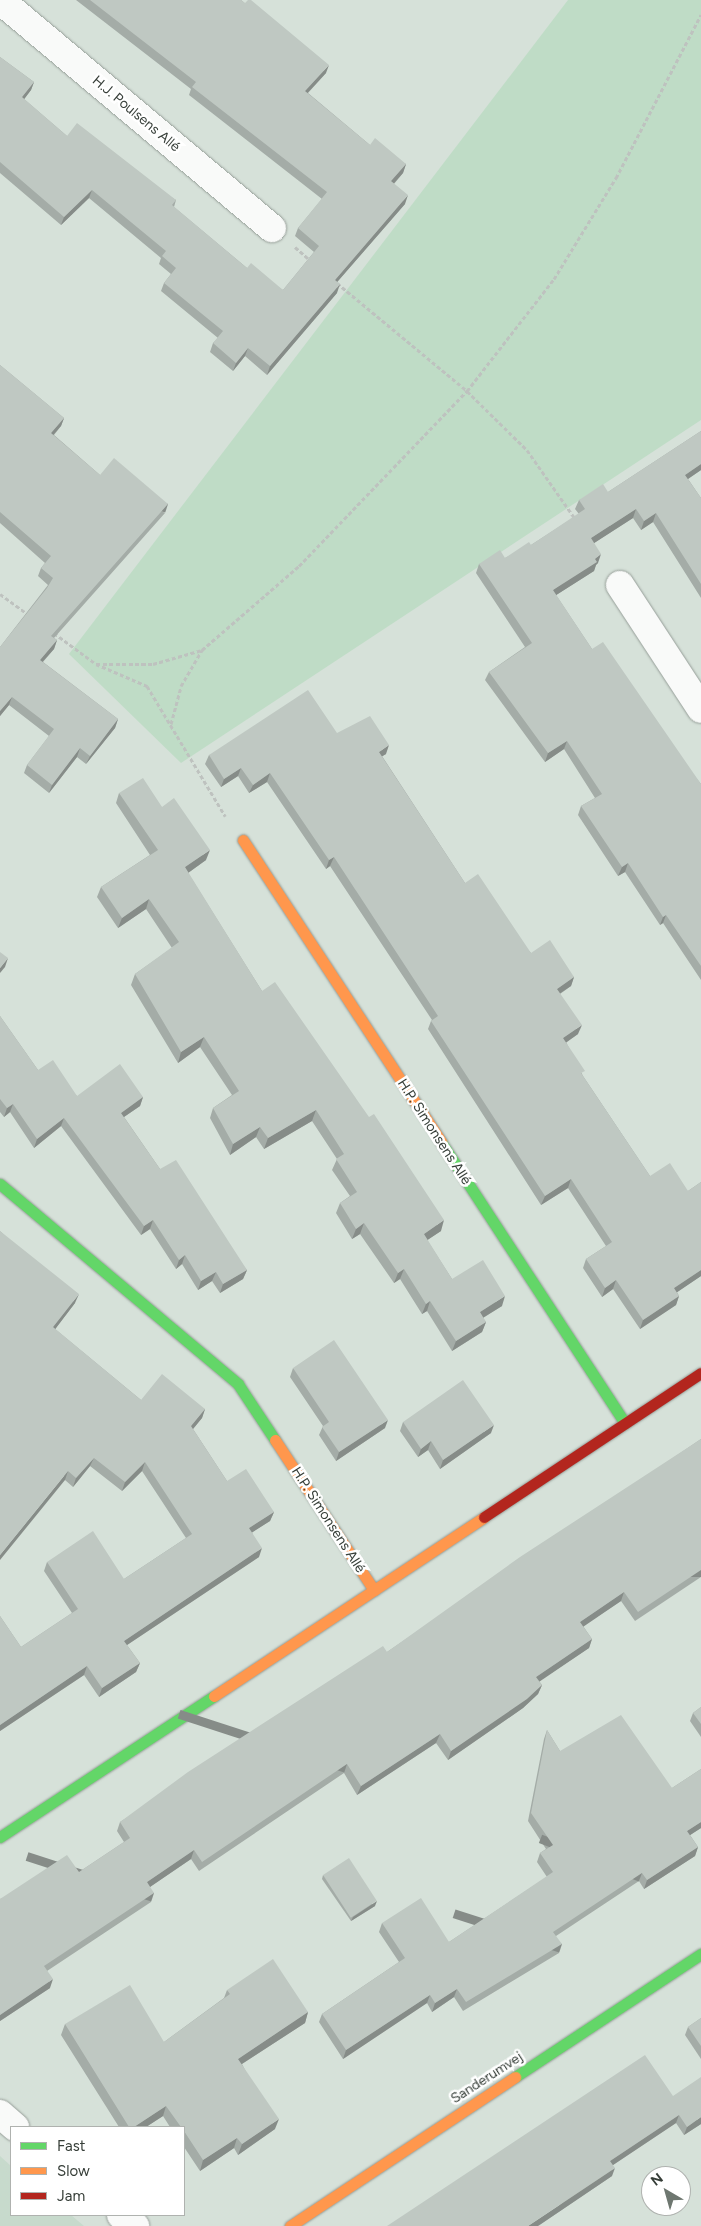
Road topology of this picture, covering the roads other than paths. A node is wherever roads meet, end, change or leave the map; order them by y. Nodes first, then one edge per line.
1 (0, 0) edge
2 (272, 228) road end
3 (620, 585) dead end
4 (701, 709) edge
5 (243, 840) road end
6 (0, 1184) edge
7 (701, 1373) edge
8 (625, 1423) junction
9 (374, 1590) junction
10 (0, 1837) edge
11 (701, 1954) edge
12 (0, 2114) edge
13 (14, 2126) edge
14 (122, 2216) edge
15 (134, 2226) edge
16 (290, 2226) edge

1 - 2 street, H.J. Poulsens Allé
3 - 4 street
5 - 8 street, H.P. Simonsens Allé
6 - 9 street, H.P. Simonsens Allé
7 - 8 street
8 - 9 street
9 - 10 street
11 - 16 street, Sanderumvej
12 - 13 street
14 - 15 street

